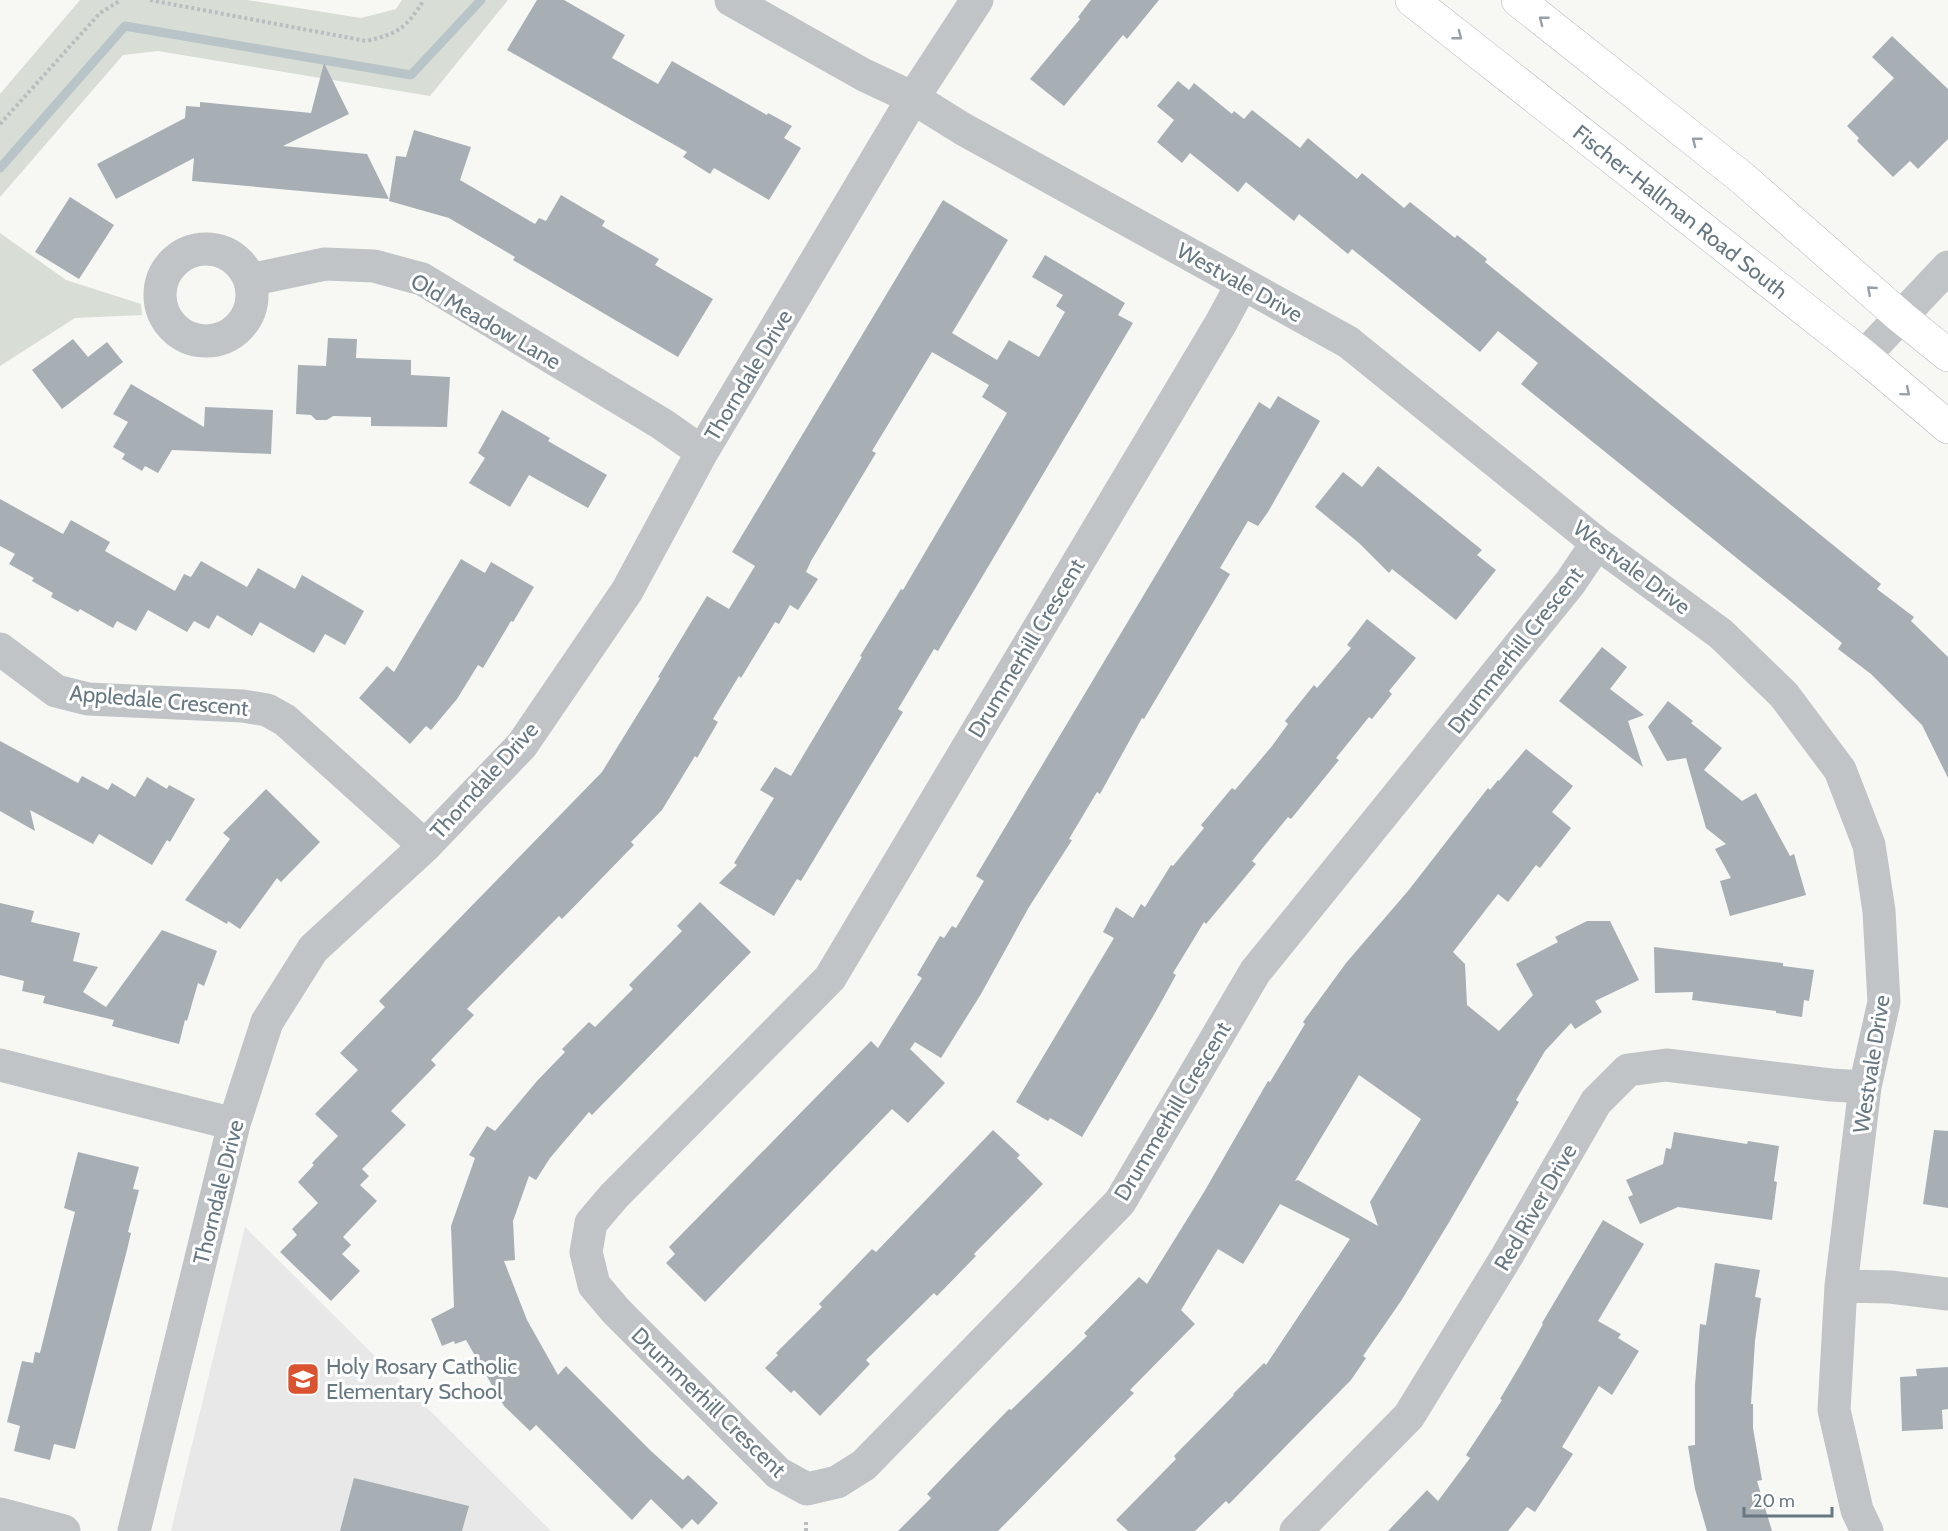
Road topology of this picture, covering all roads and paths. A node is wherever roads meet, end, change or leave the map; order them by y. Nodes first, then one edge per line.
1 (121, 0) edge
2 (150, 0) edge
3 (424, 0) edge
4 (731, 0) edge
5 (977, 0) edge
6 (1412, 0) edge
7 (1518, 0) edge
8 (913, 98) junction
9 (0, 124) edge
10 (1948, 267) edge
11 (250, 280) dead end
12 (1242, 284) junction
13 (1901, 317) junction
14 (1948, 355) edge
15 (1864, 356) junction
16 (1948, 427) edge
17 (702, 452) junction
18 (1597, 543) junction
19 (0, 649) edge
20 (424, 846) junction
21 (0, 1065) edge
22 (1865, 1087) junction
23 (234, 1124) junction
24 (1841, 1286) junction
25 (1948, 1294) edge
26 (0, 1514) edge
27 (64, 1531) edge
28 (134, 1531) edge
29 (1296, 1531) edge
30 (1866, 1531) edge

1 - 9 path
2 - 3 path
4 - 8 street, Westvale Drive
5 - 8 street, Thorndale Drive
6 -> 15 main road, Fischer-Hallman Road South
13 -> 7 main road
8 - 12 street, Westvale Drive
8 - 17 street, Thorndale Drive
10 - 13 street
11 - 17 street, Old Meadow Lane
12 - 18 street, Westvale Drive
12 - 18 street, Drummerhill Crescent
13 - 14 main road
13 - 15 street
15 -> 16 main road, Fischer-Hallman Road South
17 - 20 street, Thorndale Drive
18 - 22 street, Westvale Drive
19 - 20 street, Appledale Crescent
20 - 23 street, Thorndale Drive
21 - 23 street
22 - 24 street, Westvale Drive
22 - 29 street, Red River Drive
23 - 28 street, Thorndale Drive
24 - 25 street
24 - 30 street, Westvale Drive
26 - 27 street

